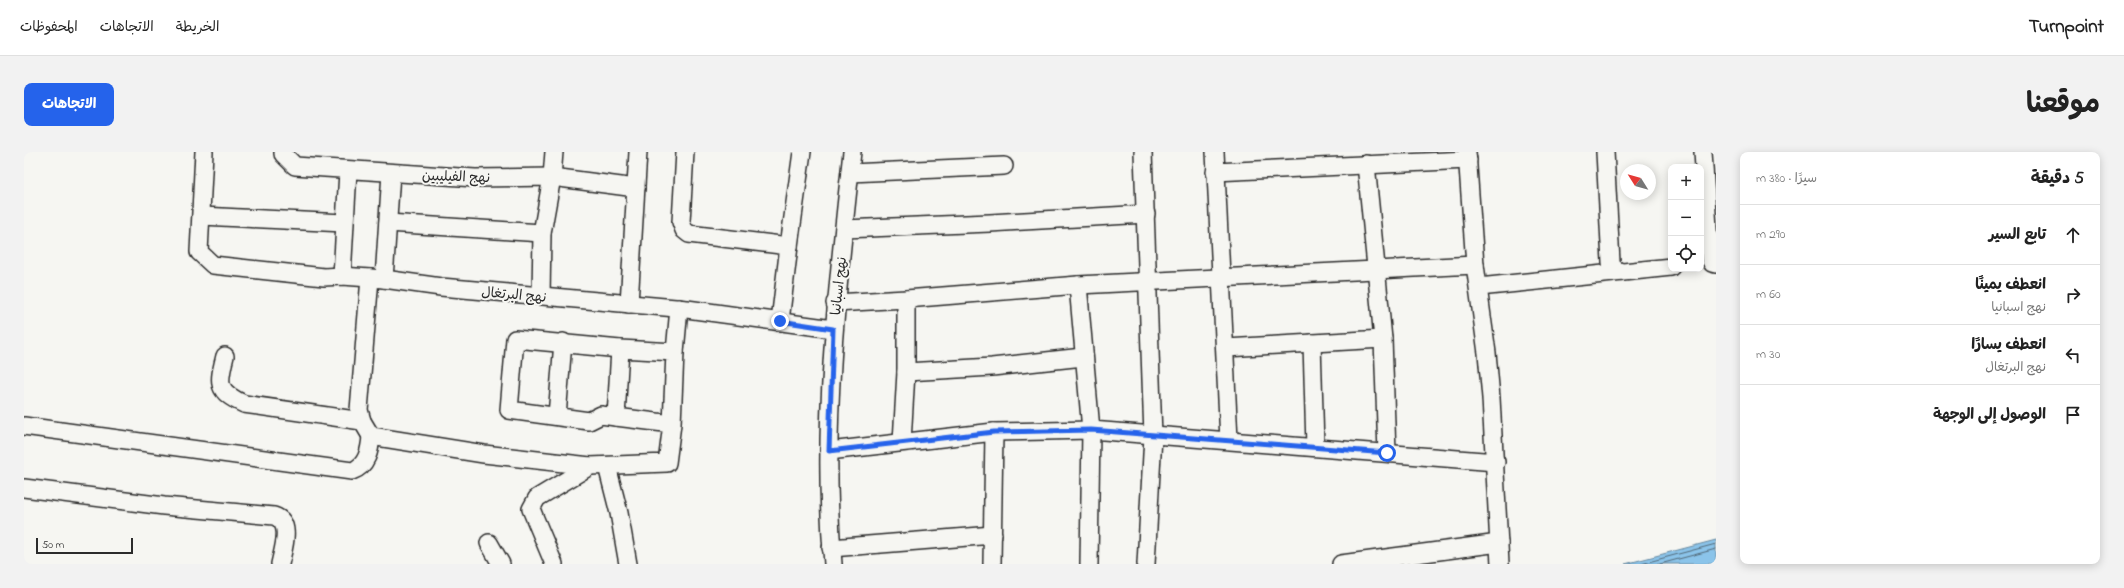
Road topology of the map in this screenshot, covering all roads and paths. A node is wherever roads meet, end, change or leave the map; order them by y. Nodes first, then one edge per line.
1 (204, 152) edge
2 (283, 152) edge
3 (554, 152) edge
4 (638, 152) edge
5 (685, 152) edge
6 (802, 152) edge
7 (852, 152) edge
8 (1143, 152) edge
9 (1215, 152) edge
10 (1605, 152) edge
11 (1703, 152) edge
12 (1468, 156) edge
13 (1366, 164) junction
14 (1004, 166) dead end
15 (348, 171) junction
16 (1215, 172) junction
17 (391, 173) junction
18 (850, 173) junction
19 (552, 177) junction
20 (636, 188) junction
21 (1146, 214) junction
22 (202, 216) junction
23 (344, 223) junction
24 (388, 223) junction
25 (844, 229) junction
26 (542, 233) junction
27 (789, 246) junction
28 (1710, 264) edge
29 (1475, 265) junction
30 (1668, 267) edge
31 (1375, 271) junction
32 (1620, 272) junction
33 (342, 276) junction
34 (377, 278) junction
35 (1222, 279) junction
36 (1148, 281) junction
37 (1078, 285) junction
38 (1479, 287) junction
39 (540, 296) junction
40 (906, 299) junction
41 (835, 303) junction
42 (629, 304) junction
43 (679, 308) junction
44 (780, 321) junction
45 (833, 329) junction
46 (1383, 339) junction
47 (563, 342) junction
48 (1312, 343) junction
49 (1226, 348) junction
50 (620, 349) junction
51 (675, 352) junction
52 (225, 356) dead end
53 (1083, 357) junction
54 (906, 372) junction
55 (557, 416) junction
56 (616, 417) junction
57 (362, 421) junction
58 (672, 424) junction
59 (24, 426) edge
60 (1091, 430) junction
61 (994, 432) junction
62 (371, 436) junction
63 (1153, 436) junction
64 (1229, 440) junction
65 (902, 442) junction
66 (1315, 447) junction
67 (829, 451) junction
68 (1387, 453) junction
69 (1496, 462) junction
70 (590, 466) junction
71 (607, 466) junction
72 (24, 488) edge
73 (993, 535) junction
74 (489, 542) dead end
75 (1499, 543) junction
76 (832, 556) edge
77 (280, 564) edge
78 (501, 564) edge
79 (554, 564) edge
80 (628, 564) edge
81 (992, 564) edge
82 (1089, 564) edge
83 (1146, 564) edge
84 (1341, 564) edge
85 (1500, 564) edge

1 - 22 street
2 - 15 street, نهج الفيليبين
3 - 19 street
4 - 20 street
5 - 27 street
6 - 27 street
7 - 18 street, نهج اسبانيا
8 - 21 street
9 - 16 street
10 - 32 street
11 - 28 street
12 - 13 street
12 - 29 street
13 - 16 street
13 - 31 street
14 - 18 street
15 - 17 street, نهج الفيليبين
15 - 23 street
16 - 35 street
17 - 19 street, نهج الفيليبين
17 - 24 street
18 - 25 street, نهج اسبانيا
19 - 20 street, نهج الفيليبين
19 - 26 street
20 - 42 street
21 - 25 street
21 - 36 street
22 - 23 street
22 - 33 street, نهج البرتغال
23 - 33 street
24 - 26 street
24 - 34 street
25 - 41 street, نهج اسبانيا
26 - 39 street
27 - 44 street
29 - 31 street
29 - 38 street
30 - 32 street
31 - 35 street
31 - 46 street
32 - 38 street
33 - 34 street, نهج البرتغال
34 - 39 street, نهج البرتغال
34 - 57 street
35 - 36 street
35 - 49 street
36 - 37 street
36 - 63 street
37 - 40 street
37 - 53 street
38 - 69 street
39 - 42 street, نهج البرتغال
40 - 41 street
40 - 54 street
41 - 45 street, نهج اسبانيا
42 - 43 street, نهج البرتغال
43 - 44 street, نهج البرتغال
43 - 51 street
44 - 45 street, نهج البرتغال
45 - 67 street, نهج اسبانيا
46 - 48 street
46 - 68 street
47 - 50 street
47 - 55 street
47 - 55 street
48 - 49 street
48 - 66 street
49 - 64 street
50 - 51 street
50 - 56 street
51 - 58 street
52 - 57 street
53 - 54 street
53 - 60 street
54 - 65 street
55 - 56 street
56 - 58 street
57 - 62 street
58 - 71 street
59 - 62 street
60 - 61 street
60 - 63 street
60 - 82 street
61 - 65 street
61 - 73 street
62 - 70 street
63 - 64 street
63 - 83 street
64 - 66 street
65 - 67 street
66 - 68 street
67 - 76 street, نهج اسبانيا
68 - 69 street
69 - 75 street
70 - 71 street
70 - 79 street
71 - 80 street
72 - 77 street
73 - 76 street
73 - 81 street
74 - 78 street
75 - 84 street
75 - 85 street

